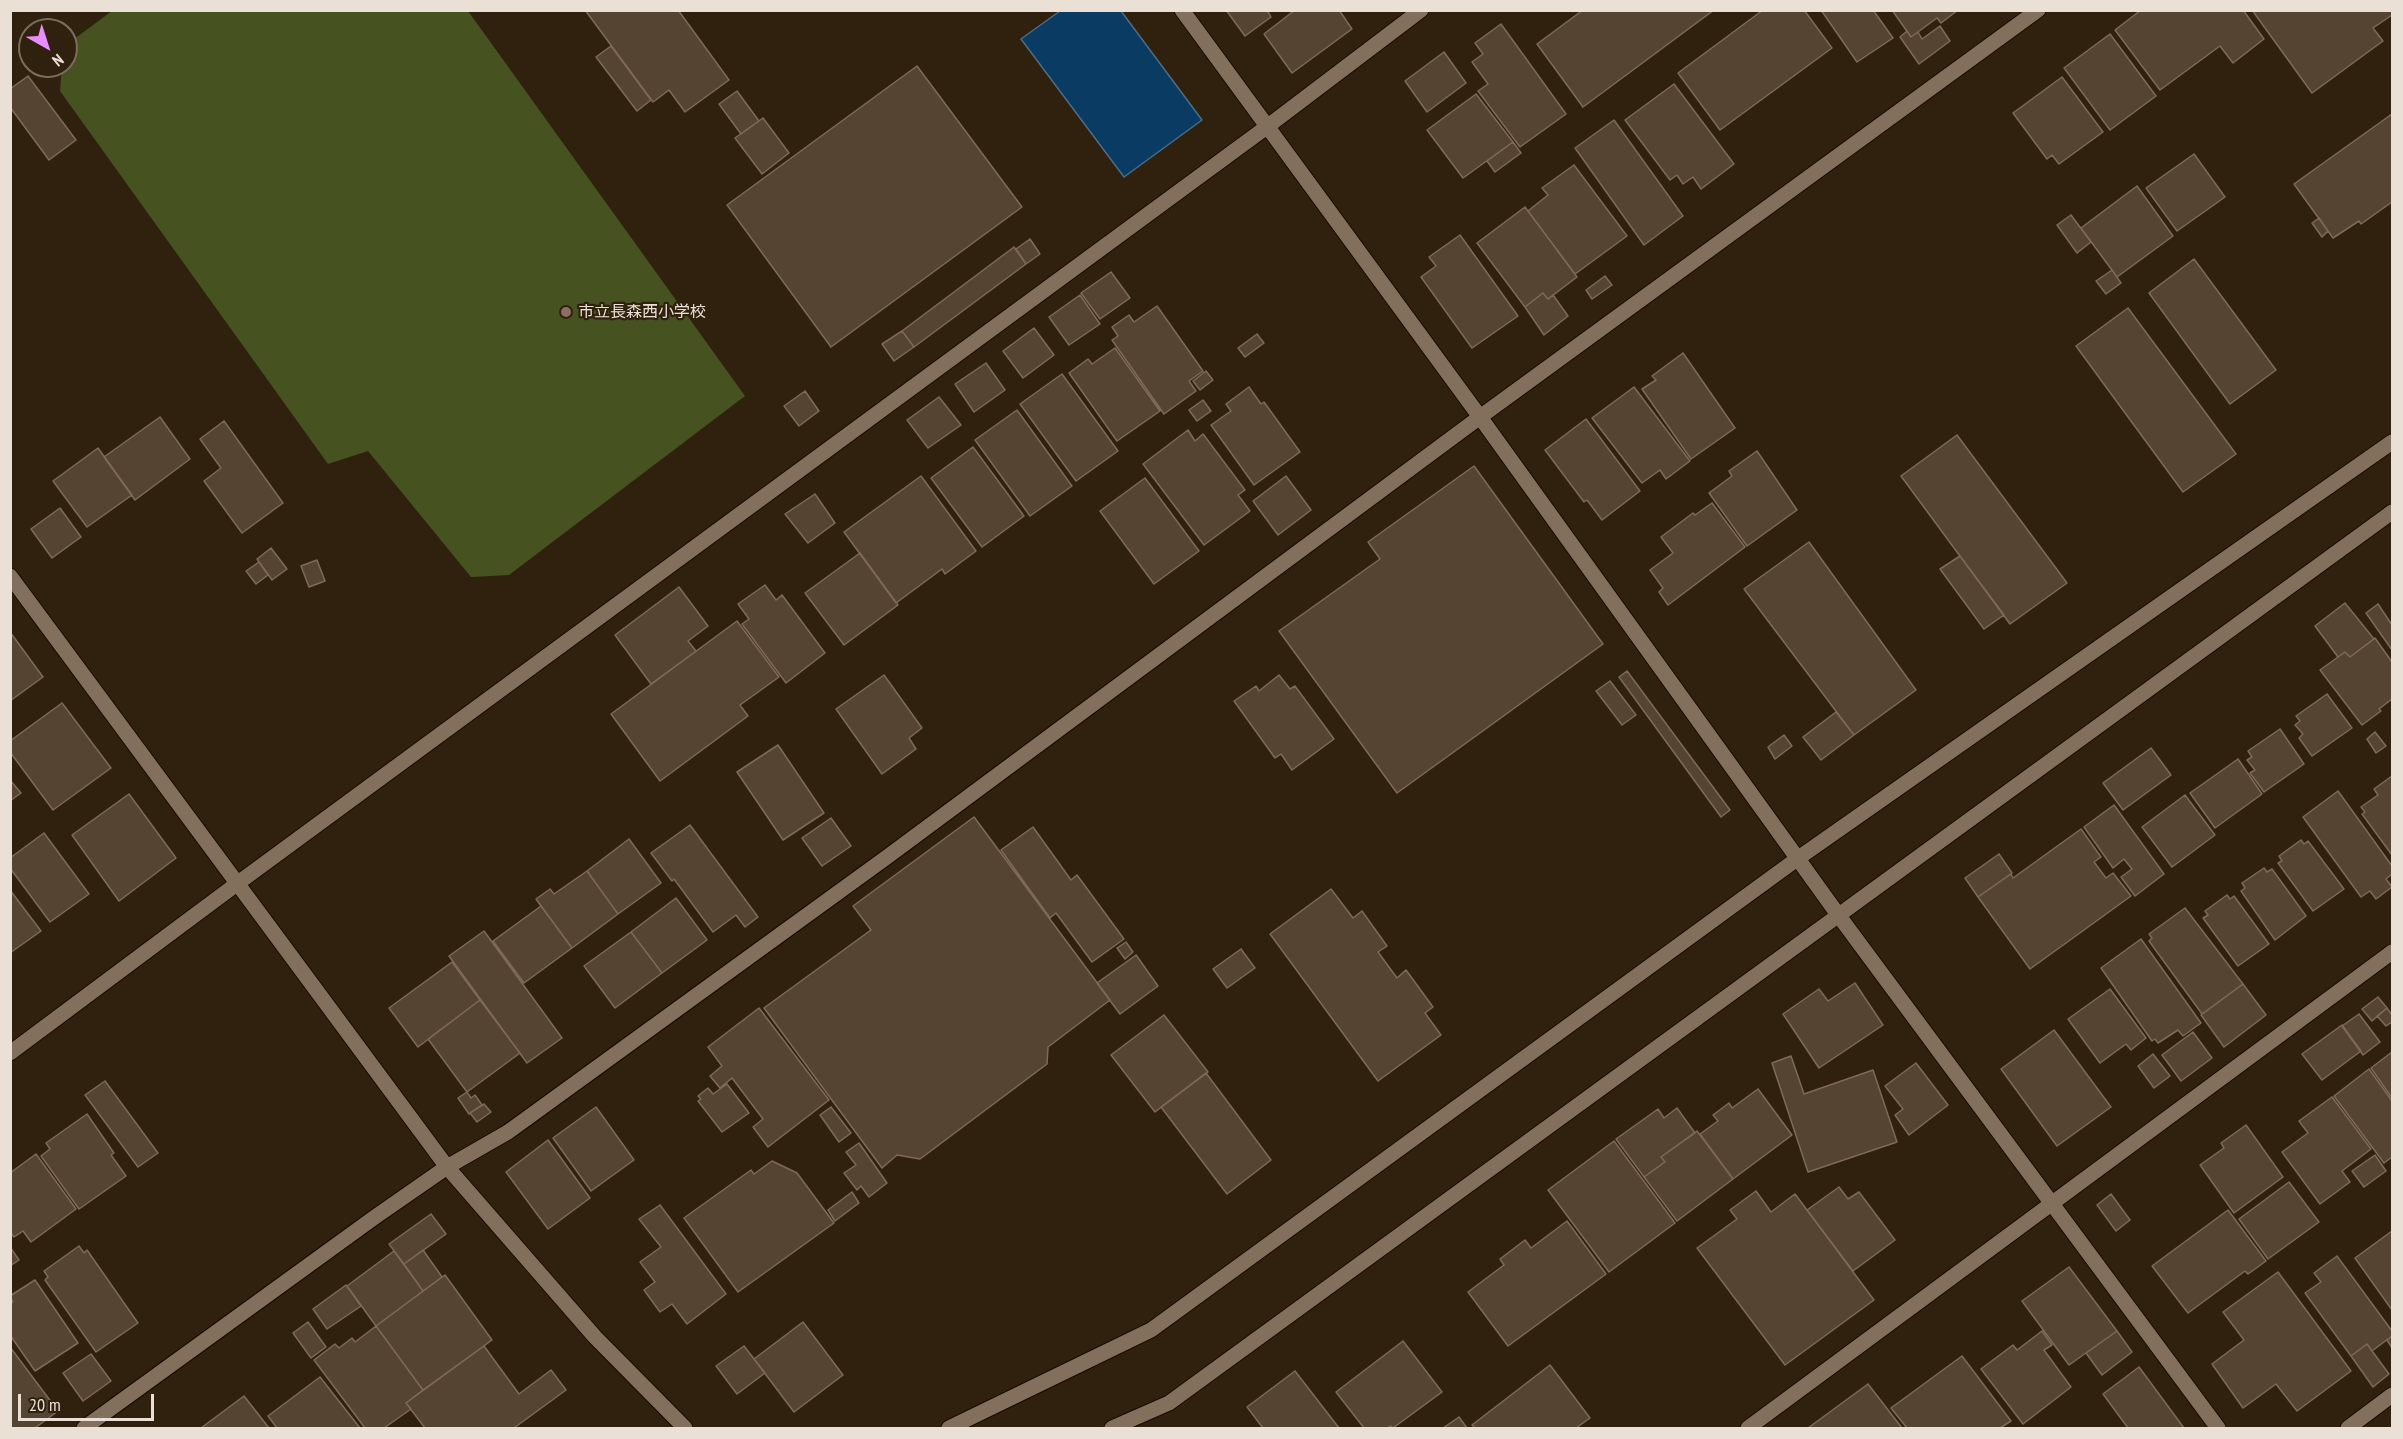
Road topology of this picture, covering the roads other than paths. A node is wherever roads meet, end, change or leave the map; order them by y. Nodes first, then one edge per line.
1 (1182, 10) edge
2 (1421, 10) edge
3 (2038, 10) edge
4 (1268, 126) junction
5 (1480, 417) junction
6 (2392, 442) edge
7 (2392, 512) edge
8 (10, 576) edge
9 (1797, 859) junction
10 (238, 883) junction
11 (1839, 916) junction
12 (2392, 952) edge
13 (10, 1053) edge
14 (447, 1167) junction
15 (2051, 1205) junction
16 (2392, 1395) edge
17 (84, 1428) edge
18 (685, 1428) edge
19 (949, 1428) edge
20 (1112, 1428) edge
21 (1748, 1428) edge
22 (2218, 1428) edge
23 (2348, 1428) edge

1 - 4 street
2 - 4 street
3 - 5 street
4 - 5 street
4 - 10 street
5 - 9 street
5 - 14 street
6 - 9 street
7 - 11 street
8 - 10 street
9 - 11 street
9 - 19 street
10 - 13 street
10 - 14 street
11 - 15 street
11 - 20 street
12 - 15 street
14 - 17 street
14 - 18 street
15 - 21 street
15 - 22 street
16 - 23 street

